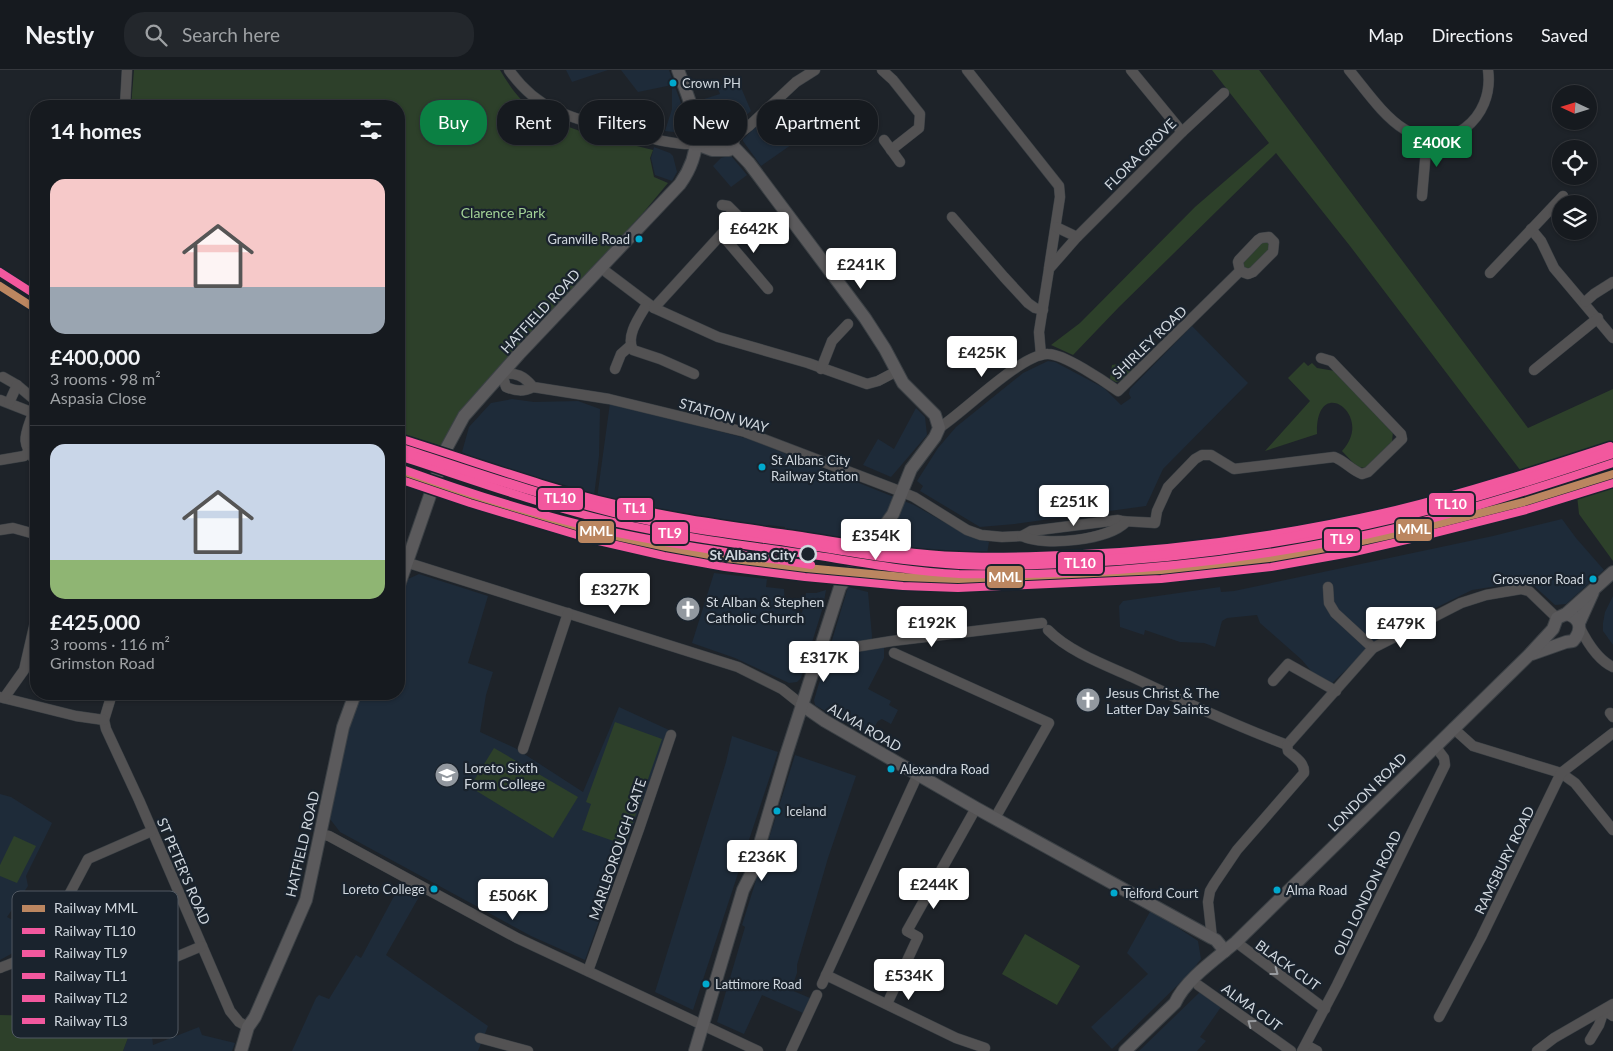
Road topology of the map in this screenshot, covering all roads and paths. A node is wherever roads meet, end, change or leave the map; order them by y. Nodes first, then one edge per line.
1 (126, 70) edge
2 (510, 70) edge
3 (678, 70) edge
4 (815, 70) edge
5 (882, 70) edge
6 (967, 70) edge
7 (1131, 70) edge
8 (1349, 70) edge
9 (1488, 70) edge
10 (1224, 93) dead end
11 (125, 100) edge
12 (689, 100) edge
13 (1182, 132) junction
14 (1427, 138) junction
15 (884, 140) dead end
16 (674, 143) edge
17 (696, 145) edge
18 (733, 146) joint
19 (891, 150) junction
20 (900, 162) dead end
21 (1422, 196) dead end
22 (722, 204) dead end
23 (1552, 208) edge
24 (952, 217) dead end
25 (1056, 227) junction
26 (1531, 230) junction
27 (722, 235) junction
28 (1077, 237) junction
29 (601, 268) junction
30 (1049, 269) junction
31 (1240, 271) dead end
32 (1490, 273) dead end
33 (1613, 282) edge
34 (768, 289) dead end
35 (1584, 302) junction
36 (650, 306) junction
37 (1043, 310) junction
38 (1598, 318) junction
39 (848, 324) dead end
40 (1613, 338) edge
41 (630, 346) junction
42 (1041, 355) junction
43 (1321, 358) dead end
44 (615, 369) dead end
45 (822, 369) junction
46 (1534, 370) dead end
47 (897, 371) junction
48 (502, 374) junction
49 (694, 374) dead end
50 (3, 377) dead end
51 (17, 385) junction
52 (533, 387) junction
53 (30, 396) edge
54 (4, 401) edge
55 (30, 412) edge
56 (30, 426) edge
57 (939, 428) junction
58 (29, 452) joint
59 (0, 460) edge
60 (902, 492) junction
61 (0, 530) edge
62 (30, 533) edge
63 (405, 556) edge
64 (405, 562) edge
65 (1611, 574) edge
66 (1328, 587) dead end
67 (1594, 590) junction
68 (568, 614) junction
69 (1558, 620) junction
70 (1580, 626) junction
71 (1570, 641) junction
72 (30, 644) edge
73 (1373, 648) junction
74 (1595, 650) junction
75 (894, 653) dead end
76 (818, 654) junction
77 (1529, 655) junction
78 (1613, 667) edge
79 (1273, 681) dead end
80 (1336, 691) junction
81 (2, 698) edge
82 (110, 700) edge
83 (353, 700) edge
84 (802, 705) junction
85 (104, 720) junction
86 (1453, 728) junction
87 (1613, 733) edge
88 (671, 735) dead end
89 (1287, 745) junction
90 (1435, 746) junction
91 (523, 749) dead end
92 (918, 774) junction
93 (1561, 774) junction
94 (976, 808) junction
95 (995, 818) junction
96 (1613, 830) edge
97 (152, 831) junction
98 (320, 834) junction
99 (71, 891) edge
100 (1212, 938) junction
101 (1236, 942) junction
102 (202, 946) junction
103 (1225, 952) junction
104 (178, 956) edge
105 (12, 964) edge
106 (0, 968) edge
107 (588, 971) junction
108 (1198, 985) junction
109 (817, 995) dead end
110 (1175, 1003) junction
111 (887, 1004) junction
112 (1613, 1004) edge
113 (1325, 1008) junction
114 (1608, 1013) edge
115 (1439, 1016) dead end
116 (702, 1024) junction
117 (248, 1027) junction
118 (480, 1038) dead end
119 (1590, 1040) dead end
120 (985, 1048) dead end
121 (1304, 1048) edge
122 (241, 1051) edge
123 (528, 1051) edge
124 (695, 1051) edge
125 (758, 1051) edge
126 (791, 1051) edge
127 (1125, 1051) edge
128 (1291, 1051) edge
129 (1317, 1051) edge
130 (1537, 1051) edge

1 - 11 street
2 - 16 street
3 - 12 main road, HATFIELD ROAD
4 - 18 street
5 - 19 street
6 - 25 street
7 - 13 street
8 - 14 street
9 - 14 street
10 - 13 street, FLORA GROVE
13 - 28 street, FLORA GROVE
14 - 21 street
15 - 19 street
17 - 29 main road, HATFIELD ROAD
18 - 47 main road
19 - 20 street
22 - 27 street
23 - 26 street
24 - 37 street
25 - 28 street
25 - 30 street
26 - 32 street
26 - 35 street
27 - 34 street
27 - 36 street
28 - 30 street, FLORA GROVE
29 - 36 street
29 - 48 main road, HATFIELD ROAD
30 - 37 street
31 - 42 street, SHIRLEY ROAD
33 - 35 street
35 - 38 street
36 - 41 street
36 - 45 street
37 - 42 street
38 - 40 street
38 - 46 street
39 - 45 street
41 - 44 street
41 - 49 street
42 - 57 street
43 - 60 street, STATION WAY
45 - 47 street
47 - 57 main road
48 - 52 street, STATION WAY
48 - 52 street, STATION WAY
48 - 63 main road, HATFIELD ROAD
50 - 51 street
51 - 53 street
51 - 54 street
52 - 60 street, STATION WAY
54 - 55 street
56 - 58 street
57 - 60 main road
58 - 59 street
60 - 76 main road
61 - 62 street
64 - 68 street
65 - 67 main road, LONDON ROAD
66 - 73 street
67 - 69 main road, LONDON ROAD
67 - 70 main road, LONDON ROAD
68 - 84 street
68 - 91 street
69 - 70 main road
69 - 71 main road
69 - 73 street
69 - 77 main road, LONDON ROAD
70 - 71 main road, LONDON ROAD
70 - 74 street
71 - 74 street
71 - 77 main road, LONDON ROAD
72 - 81 street
73 - 80 street
74 - 78 street
75 - 95 street
76 - 84 main road
76 - 89 street
77 - 86 main road, LONDON ROAD
79 - 80 street
80 - 89 street
81 - 85 street
82 - 85 street
83 - 98 main road, HATFIELD ROAD
84 - 92 main road, ALMA ROAD
84 - 116 main road
85 - 97 street, ST PETER'S ROAD
86 - 90 main road, LONDON ROAD
86 - 93 street
87 - 93 street, RAMSBURY ROAD
88 - 107 street, MARLBOROUGH GATE
89 - 100 street
90 - 101 main road, LONDON ROAD
90 - 113 street, OLD LONDON ROAD
92 - 94 main road, ALMA ROAD
92 - 111 street
93 - 96 street
93 - 115 street, RAMSBURY ROAD
94 - 95 main road, ALMA ROAD
94 - 111 street
95 - 100 main road, ALMA ROAD
97 - 99 street
97 - 102 street, ST PETER'S ROAD
98 - 107 street
98 - 117 main road, HATFIELD ROAD
100 - 103 main road, ALMA ROAD
101 - 103 main road, LONDON ROAD
101 -> 113 street, BLACK CUT
102 - 104 street
102 - 117 street, ST PETER'S ROAD
103 - 108 main road, LONDON ROAD
103 - 110 main road, LONDON ROAD
105 - 106 street
107 - 116 street
108 - 110 main road, LONDON ROAD
128 -> 108 street, ALMA CUT
109 - 126 street
110 - 127 main road, LONDON ROAD
111 - 120 street
112 - 114 street
113 - 121 street, OLD LONDON ROAD
114 - 119 street
114 - 130 street
116 - 124 main road
116 - 125 street
117 - 122 main road, HATFIELD ROAD
118 - 123 street
121 - 129 street

